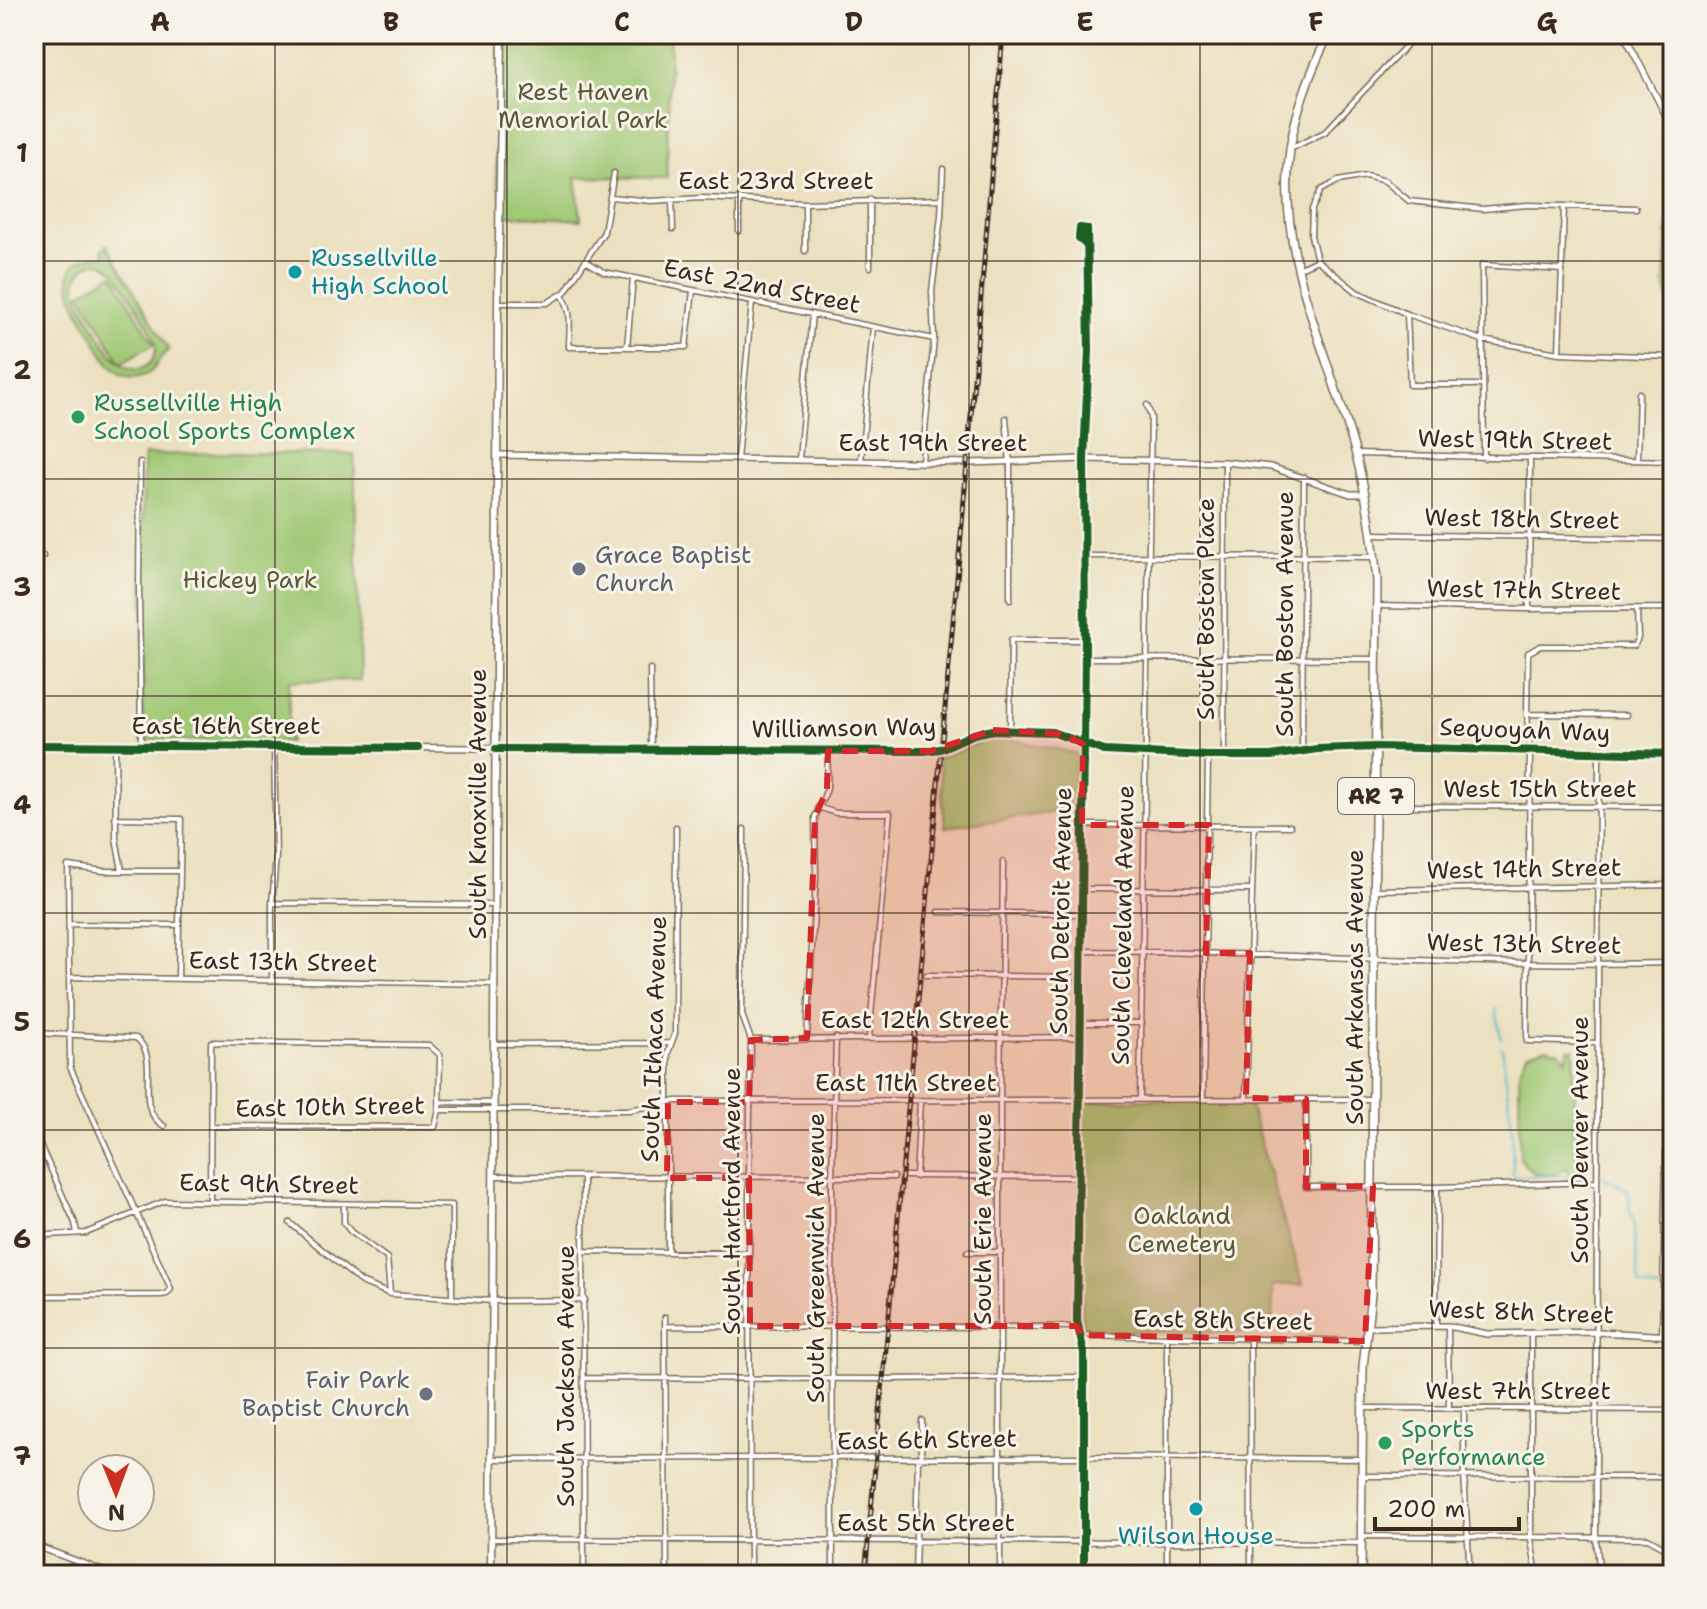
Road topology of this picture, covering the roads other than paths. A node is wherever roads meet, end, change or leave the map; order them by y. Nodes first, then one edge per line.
1 (502, 34) edge
2 (1329, 34) edge
3 (1417, 34) edge
4 (1624, 34) edge
5 (1673, 129) edge
6 (1290, 149) junction
7 (943, 169) dead end
8 (614, 173) dead end
9 (611, 197) junction
10 (672, 199) junction
11 (739, 199) junction
12 (870, 199) junction
13 (942, 199) junction
14 (805, 203) junction
15 (1564, 206) junction
16 (1636, 208) dead end
17 (673, 229) dead end
18 (739, 231) dead end
19 (1087, 246) dead end
20 (805, 251) dead end
21 (1317, 260) junction
22 (586, 261) junction
23 (870, 267) dead end
24 (1298, 269) junction
25 (1562, 270) junction
26 (633, 278) junction
27 (693, 291) junction
28 (562, 295) junction
29 (752, 302) junction
30 (498, 303) junction
31 (812, 314) junction
32 (1407, 314) junction
33 (873, 327) junction
34 (934, 339) junction
35 (1482, 340) junction
36 (627, 347) junction
37 (1559, 353) junction
38 (1672, 357) edge
39 (1482, 385) junction
40 (1639, 393) dead end
41 (1147, 405) dead end
42 (1006, 418) dead end
43 (1356, 454) junction
44 (497, 455) junction
45 (1484, 458) junction
46 (1530, 458) junction
47 (1084, 459) junction
48 (737, 460) junction
49 (1637, 460) junction
50 (799, 461) junction
51 (861, 461) junction
52 (1149, 461) junction
53 (1672, 461) edge
54 (140, 462) dead end
55 (922, 462) junction
56 (1225, 462) junction
57 (1010, 463) junction
58 (1304, 477) junction
59 (1365, 494) junction
60 (1372, 534) junction
61 (1529, 537) junction
62 (1672, 539) edge
63 (43, 556) dead end
64 (1085, 556) junction
65 (1148, 557) junction
66 (1224, 557) junction
67 (1375, 557) junction
68 (34, 558) edge
69 (1304, 558) junction
70 (1672, 561) edge
71 (1010, 599) dead end
72 (1378, 606) junction
73 (1670, 608) junction
74 (1529, 609) junction
75 (1637, 609) junction
76 (1085, 640) junction
77 (1085, 658) junction
78 (1147, 658) junction
79 (1224, 658) junction
80 (1301, 659) junction
81 (1378, 659) junction
82 (1671, 660) edge
83 (650, 669) dead end
84 (1527, 714) junction
85 (1627, 715) dead end
86 (1010, 730) junction
87 (1083, 744) junction
88 (34, 745) edge
89 (115, 745) junction
90 (141, 745) junction
91 (274, 746) junction
92 (1377, 747) junction
93 (496, 749) junction
94 (651, 749) junction
95 (1530, 750) junction
96 (828, 751) junction
97 (1302, 751) junction
98 (1599, 752) junction
99 (1145, 753) junction
100 (1671, 753) edge
101 (1208, 756) junction
102 (1224, 756) junction
103 (1407, 806) dead end
104 (1530, 806) junction
105 (818, 807) junction
106 (1671, 807) edge
107 (1598, 808) junction
108 (115, 818) junction
109 (1082, 825) junction
110 (1146, 825) junction
111 (1209, 825) junction
112 (1254, 826) junction
113 (1290, 826) dead end
114 (676, 827) dead end
115 (744, 829) dead end
116 (1003, 862) dead end
117 (122, 871) junction
118 (180, 871) junction
119 (1599, 884) junction
120 (1671, 885) edge
121 (1529, 886) junction
122 (1082, 889) junction
123 (1144, 890) junction
124 (1208, 890) junction
125 (1252, 890) junction
126 (1375, 890) junction
127 (272, 903) junction
128 (495, 905) junction
129 (939, 912) dead end
130 (1002, 913) junction
131 (1082, 914) junction
132 (69, 924) junction
133 (179, 925) junction
134 (1081, 951) junction
135 (1142, 951) junction
136 (1206, 953) junction
137 (1250, 953) junction
138 (1374, 958) junction
139 (1528, 963) junction
140 (1598, 964) junction
141 (1671, 964) edge
142 (926, 975) dead end
143 (1002, 976) junction
144 (70, 977) junction
145 (1081, 977) junction
146 (178, 978) junction
147 (272, 979) junction
148 (495, 984) junction
149 (1080, 1023) junction
150 (1142, 1023) junction
151 (1671, 1029) edge
152 (36, 1034) edge
153 (70, 1034) junction
154 (1080, 1037) junction
155 (807, 1038) junction
156 (836, 1038) junction
157 (869, 1038) junction
158 (1001, 1038) junction
159 (751, 1040) junction
160 (671, 1043) junction
161 (1598, 1043) junction
162 (494, 1044) junction
163 (1203, 1098) junction
164 (1246, 1098) junction
165 (1079, 1099) junction
166 (1140, 1099) junction
167 (1306, 1099) junction
168 (1375, 1099) junction
169 (920, 1101) junction
170 (1000, 1101) junction
171 (440, 1102) junction
172 (668, 1102) junction
173 (749, 1102) junction
174 (834, 1102) junction
175 (494, 1106) junction
176 (439, 1110) junction
177 (1671, 1120) edge
178 (164, 1126) dead end
179 (211, 1126) junction
180 (34, 1139) edge
181 (494, 1176) junction
182 (905, 1176) dead end
183 (832, 1177) junction
184 (894, 1177) dead end
185 (916, 1177) junction
186 (1078, 1177) junction
187 (583, 1178) junction
188 (667, 1178) junction
189 (749, 1178) junction
190 (1001, 1178) junction
191 (1597, 1182) junction
192 (1373, 1186) junction
193 (1437, 1187) junction
194 (210, 1201) junction
195 (344, 1204) junction
196 (1665, 1209) junction
197 (1673, 1209) edge
198 (136, 1212) junction
199 (290, 1223) dead end
200 (77, 1233) junction
201 (584, 1251) junction
202 (668, 1251) junction
203 (967, 1252) dead end
204 (1001, 1252) junction
205 (749, 1253) junction
206 (390, 1294) junction
207 (39, 1296) junction
208 (452, 1296) junction
209 (585, 1300) junction
210 (494, 1301) junction
211 (34, 1313) edge
212 (665, 1317) dead end
213 (665, 1326) junction
214 (750, 1326) junction
215 (834, 1326) junction
216 (1001, 1326) junction
217 (1436, 1326) junction
218 (1448, 1326) junction
219 (1078, 1327) junction
220 (1367, 1327) junction
221 (1598, 1332) junction
222 (1531, 1333) junction
223 (1080, 1335) junction
224 (1662, 1335) junction
225 (1673, 1336) edge
226 (1167, 1337) junction
227 (1250, 1338) junction
228 (1365, 1341) junction
229 (1000, 1377) junction
230 (1083, 1377) junction
231 (585, 1378) junction
232 (667, 1378) junction
233 (750, 1378) junction
234 (834, 1379) junction
235 (1362, 1408) junction
236 (1449, 1408) junction
237 (1464, 1408) junction
238 (1530, 1408) junction
239 (1597, 1409) junction
240 (1673, 1410) edge
241 (922, 1421) dead end
242 (1084, 1457) junction
243 (1168, 1457) junction
244 (1250, 1457) junction
245 (1000, 1458) junction
246 (492, 1459) junction
247 (751, 1459) junction
248 (833, 1459) junction
249 (920, 1459) junction
250 (1361, 1459) junction
251 (585, 1460) junction
252 (668, 1460) junction
253 (1464, 1474) junction
254 (1596, 1475) junction
255 (1361, 1476) junction
256 (1530, 1476) junction
257 (1673, 1477) edge
258 (1468, 1538) junction
259 (1596, 1538) junction
260 (491, 1539) junction
261 (584, 1539) junction
262 (1531, 1539) junction
263 (915, 1540) junction
264 (1000, 1540) junction
265 (1361, 1540) junction
266 (668, 1541) junction
267 (750, 1541) junction
268 (1084, 1541) junction
269 (1168, 1541) junction
270 (833, 1542) junction
271 (1251, 1542) junction
272 (34, 1545) edge
273 (1673, 1552) edge
274 (113, 1575) edge
275 (491, 1575) edge
276 (584, 1575) edge
277 (667, 1575) edge
278 (750, 1575) edge
279 (833, 1575) edge
280 (915, 1575) edge
281 (1000, 1575) edge
282 (1084, 1575) edge
283 (1167, 1575) edge
284 (1251, 1575) edge
285 (1361, 1575) edge
286 (1470, 1575) edge
287 (1537, 1575) edge
288 (1600, 1575) edge

1 - 30 main road, South Knoxville Avenue
2 - 6 highway, South Arkansas Avenue / AR 7
3 - 6 street
4 - 5 street
6 - 24 highway, South Arkansas Avenue / AR 7
7 - 13 street
8 - 9 street
9 - 10 street, East 23rd Street
9 - 22 street
10 - 11 street, East 23rd Street
10 - 17 street
11 - 14 street, East 23rd Street
11 - 18 street
12 - 13 street, East 23rd Street
12 - 14 street, East 23rd Street
12 - 23 street
13 - 34 street
14 - 20 street
15 - 16 street
15 - 21 street
15 - 25 street
19 - 47 street, South Detroit Avenue
21 - 24 street
21 - 32 street
22 - 26 street, East 22nd Street
22 - 28 street
24 - 43 highway, South Arkansas Avenue / AR 7
25 - 35 street
25 - 37 street
26 - 27 street, East 22nd Street
26 - 36 street
27 - 29 street, East 22nd Street
27 - 36 street
28 - 30 street
28 - 36 street
29 - 31 street, East 22nd Street
29 - 48 street
30 - 44 main road, South Knoxville Avenue
31 - 33 street, East 22nd Street
31 - 50 street
32 - 35 street
32 - 39 street
33 - 34 street, East 22nd Street
33 - 51 street
34 - 55 street
35 - 37 street
35 - 39 street
37 - 38 street
39 - 45 street
40 - 49 street
41 - 52 street, South Cleveland Avenue
42 - 57 street
43 - 45 street, West 19th Street
43 - 59 highway, South Arkansas Avenue / AR 7
44 - 48 street, East 19th Street
44 - 93 main road, South Knoxville Avenue
45 - 46 street, West 19th Street
46 - 49 street, West 19th Street
46 - 61 street
47 - 52 street, East 19th Street
47 - 57 street, East 19th Street
47 - 64 street, South Detroit Avenue
48 - 50 street, East 19th Street
49 - 53 street, West 19th Street
50 - 51 street, East 19th Street
51 - 55 street, East 19th Street
52 - 56 street, East 19th Street
52 - 65 street, South Cleveland Avenue
53 - 62 street
54 - 90 street
55 - 57 street, East 19th Street
56 - 58 street, East 19th Street
56 - 66 street, South Boston Place
57 - 71 street
58 - 59 street, East 19th Street
58 - 69 street, South Boston Avenue
59 - 60 highway, South Arkansas Avenue / AR 7
60 - 61 street, West 18th Street
60 - 67 highway, South Arkansas Avenue / AR 7
61 - 62 street, West 18th Street
61 - 74 street
62 - 70 street
63 - 68 street
64 - 65 street
64 - 76 street, South Detroit Avenue
65 - 66 street
65 - 78 street, South Cleveland Avenue
66 - 69 street
66 - 79 street, South Boston Place
67 - 69 street
67 - 72 highway, South Arkansas Avenue / AR 7
69 - 80 street, South Boston Avenue
70 - 73 street
72 - 74 street, West 17th Street
72 - 81 highway, South Arkansas Avenue / AR 7
73 - 75 street, West 17th Street
73 - 82 street
74 - 75 street, West 17th Street
75 - 84 street
76 - 77 street, South Detroit Avenue
76 - 86 street
77 - 78 street
77 - 87 street, South Detroit Avenue
78 - 79 street
78 - 99 street, South Cleveland Avenue
79 - 80 street
79 - 102 street, South Boston Place
80 - 81 street
80 - 97 street, South Boston Avenue
81 - 92 highway, South Arkansas Avenue / AR 7
82 - 100 street
83 - 94 street
84 - 85 street
84 - 95 street
86 - 87 street, Williamson Way
86 - 96 street, Williamson Way
87 - 99 street, Williamson Way
87 - 109 street, South Detroit Avenue
88 - 89 street, East 16th Street
89 - 90 street, East 16th Street
89 - 108 street
90 - 91 street, East 16th Street
91 - 93 street, East 16th Street
91 - 127 street
92 - 95 street, Sequoyah Way
92 - 97 street, Williamson Way
92 - 126 highway, South Arkansas Avenue / AR 7
93 - 94 street, Williamson Way
93 - 128 main road, South Knoxville Avenue
94 - 96 street, Williamson Way
95 - 98 street, Sequoyah Way
95 - 104 street
96 - 105 street
97 - 102 street, Williamson Way
98 - 100 street, Sequoyah Way
98 - 107 street, South Denver Avenue
99 - 101 street, Williamson Way
99 - 110 street, South Cleveland Avenue
100 - 106 street
101 - 102 street, Williamson Way
101 - 111 street
103 - 104 street, West 15th Street
104 - 107 street, West 15th Street
104 - 121 street
105 - 155 street
105 - 157 street
106 - 107 street, West 15th Street
106 - 120 street
107 - 119 street, South Denver Avenue
108 - 117 street
108 - 118 street
109 - 110 street
109 - 122 street, South Detroit Avenue
110 - 111 street
110 - 123 street, South Cleveland Avenue
111 - 112 street
111 - 124 street
112 - 113 street
112 - 125 street
114 - 160 street, South Ithaca Avenue
115 - 159 street, South Hartford Avenue
116 - 130 street, South Erie Avenue
117 - 118 street
117 - 132 street
118 - 133 street
119 - 120 street, West 14th Street
119 - 121 street, West 14th Street
119 - 140 street, South Denver Avenue
120 - 141 street
121 - 126 street, West 14th Street
121 - 139 street
122 - 123 street
122 - 131 street, South Detroit Avenue
123 - 124 street
123 - 135 street, South Cleveland Avenue
124 - 125 street
124 - 136 street
125 - 137 street
126 - 138 highway, South Arkansas Avenue / AR 7
127 - 128 street
127 - 147 street
128 - 148 main road, South Knoxville Avenue
129 - 130 street
130 - 131 street
130 - 143 street, South Erie Avenue
131 - 134 street, South Detroit Avenue
132 - 133 street
132 - 144 street
133 - 146 street
134 - 135 street
134 - 145 street, South Detroit Avenue
135 - 136 street
135 - 150 street, South Cleveland Avenue
136 - 137 street
136 - 163 street
137 - 138 street
137 - 164 street
138 - 139 street, West 13th Street
138 - 168 highway, South Arkansas Avenue / AR 7
139 - 140 street, West 13th Street
139 - 161 street
140 - 141 street, West 13th Street
140 - 161 street, South Denver Avenue
141 - 151 street
142 - 143 street
143 - 145 street
143 - 158 street, South Erie Avenue
144 - 146 street, East 13th Street
144 - 153 street
145 - 149 street, South Detroit Avenue
146 - 147 street, East 13th Street
147 - 148 street, East 13th Street
148 - 162 main road, South Knoxville Avenue
149 - 150 street
149 - 154 street, South Detroit Avenue
150 - 166 street, South Cleveland Avenue
151 - 177 street
152 - 153 street
153 - 178 street
153 - 198 street
154 - 158 street, East 12th Street
154 - 165 street, South Detroit Avenue
155 - 156 street, East 12th Street
155 - 159 street, East 12th Street
156 - 157 street, East 12th Street
156 - 174 street, South Greenwich Avenue
157 - 158 street, East 12th Street
158 - 170 street, South Erie Avenue
159 - 173 street, South Hartford Avenue
160 - 162 street
160 - 172 street, South Ithaca Avenue
161 - 191 street, South Denver Avenue
162 - 175 main road, South Knoxville Avenue
163 - 164 street, East 11th Street
163 - 166 street, East 11th Street
164 - 167 street, East 11th Street
165 - 166 street, East 11th Street
165 - 170 street, East 11th Street
165 - 186 street, South Detroit Avenue
167 - 168 street, East 11th Street
167 - 192 street
168 - 192 highway, South Arkansas Avenue / AR 7
169 - 170 street, East 11th Street
169 - 174 street, East 11th Street
169 - 185 street
170 - 190 street, South Erie Avenue
171 - 175 street, East 11th Street
171 - 176 street
171 - 179 street
172 - 173 street, East 11th Street
172 - 175 street, East 11th Street
172 - 188 street, South Ithaca Avenue
173 - 174 street, East 11th Street
173 - 189 street, South Hartford Avenue
174 - 183 street, South Greenwich Avenue
175 - 176 street, East 11th Street
175 - 181 main road, South Knoxville Avenue
176 - 179 street, East 10th Street
177 - 196 street
179 - 194 street
180 - 200 street
181 - 187 street
181 - 210 main road, South Knoxville Avenue
182 - 185 street
183 - 184 street
183 - 189 street
183 - 215 street, South Greenwich Avenue
185 - 190 street
186 - 190 street
186 - 219 street, South Detroit Avenue
187 - 188 street
187 - 201 street, South Jackson Avenue
188 - 189 street
188 - 202 street, South Ithaca Avenue
189 - 205 street, South Hartford Avenue
190 - 204 street, South Erie Avenue
191 - 193 street
191 - 221 street, South Denver Avenue
192 - 193 street
192 - 220 highway, South Arkansas Avenue / AR 7
193 - 217 street
194 - 195 street, East 9th Street
194 - 198 street, East 9th Street
195 - 206 street
195 - 208 street, East 9th Street
196 - 197 street
196 - 224 street
198 - 200 street, East 9th Street
198 - 207 street
199 - 206 street
200 - 207 street, East 9th Street
201 - 202 street
201 - 209 street, South Jackson Avenue
202 - 205 street
203 - 204 street
204 - 216 street, South Erie Avenue
205 - 214 street, South Hartford Avenue
206 - 208 street
207 - 211 street
208 - 210 street
209 - 210 street
209 - 231 street, South Jackson Avenue
210 - 246 main road, South Knoxville Avenue
212 - 213 street
213 - 214 street
213 - 232 street
214 - 215 street
214 - 233 street, South Hartford Avenue
215 - 216 street
215 - 234 street, South Greenwich Avenue
216 - 219 street
216 - 229 street, South Erie Avenue
217 - 218 street, West 8th Street
217 - 220 street, West 8th Street
218 - 222 street, West 8th Street
218 - 236 street
219 - 223 street, South Detroit Avenue
220 - 228 highway, South Arkansas Avenue / AR 7
221 - 222 street, West 8th Street
221 - 224 street, West 8th Street
221 - 239 street, South Denver Avenue
222 - 238 street
223 - 226 street, East 8th Street
223 - 230 street, South Detroit Avenue
224 - 225 street, West 8th Street
226 - 227 street, East 8th Street
226 - 243 street
227 - 228 street, East 8th Street
227 - 244 street
228 - 235 highway, South Arkansas Avenue / AR 7
229 - 230 street
229 - 234 street
229 - 245 street, South Erie Avenue
230 - 242 street, South Detroit Avenue
231 - 232 street
231 - 251 street, South Jackson Avenue
232 - 233 street
232 - 252 street
233 - 234 street
233 - 247 street, South Hartford Avenue
234 - 248 street, South Greenwich Avenue
235 - 236 street, West 7th Street
235 - 250 highway, South Arkansas Avenue / AR 7
236 - 237 street, West 7th Street
237 - 238 street, West 7th Street
237 - 253 street
238 - 239 street, West 7th Street
238 - 256 street
239 - 240 street, West 7th Street
239 - 254 street, South Denver Avenue
241 - 249 street
242 - 243 street, East 6th Street
242 - 245 street, East 6th Street
242 - 268 street, South Detroit Avenue
243 - 244 street, East 6th Street
243 - 269 street
244 - 250 street, East 6th Street
244 - 271 street
245 - 249 street, East 6th Street
245 - 264 street, South Erie Avenue
246 - 251 street, East 6th Street
246 - 260 main road, South Knoxville Avenue
247 - 248 street, East 6th Street
247 - 252 street, East 6th Street
247 - 267 street, South Hartford Avenue
248 - 249 street, East 6th Street
248 - 270 street, South Greenwich Avenue
249 - 263 street
250 - 255 highway, South Arkansas Avenue / AR 7
251 - 252 street, East 6th Street
251 - 261 street, South Jackson Avenue
252 - 266 street
253 - 255 street
253 - 256 street
253 - 258 street
254 - 256 street
254 - 257 street
254 - 259 street, South Denver Avenue
255 - 265 highway, South Arkansas Avenue / AR 7
256 - 262 street
258 - 262 street, East 5th Street
258 - 265 street, East 5th Street
258 - 286 street
259 - 262 street, East 5th Street
259 - 273 street, East 5th Street
259 - 288 street, South Denver Avenue
260 - 261 street, East 5th Street
260 - 275 main road, South Knoxville Avenue
261 - 266 street, East 5th Street
261 - 276 street, South Jackson Avenue
262 - 287 street
263 - 264 street, East 5th Street
263 - 270 street, East 5th Street
263 - 280 street
264 - 268 street, East 5th Street
264 - 281 street, South Erie Avenue
265 - 271 street, East 5th Street
265 - 285 highway, South Arkansas Avenue / AR 7
266 - 267 street, East 5th Street
266 - 277 street
267 - 270 street, East 5th Street
267 - 278 street, South Hartford Avenue
268 - 269 street, East 5th Street
268 - 282 street, South Detroit Avenue
269 - 271 street, East 5th Street
269 - 283 street
270 - 279 street, South Greenwich Avenue
271 - 284 street
272 - 274 street

